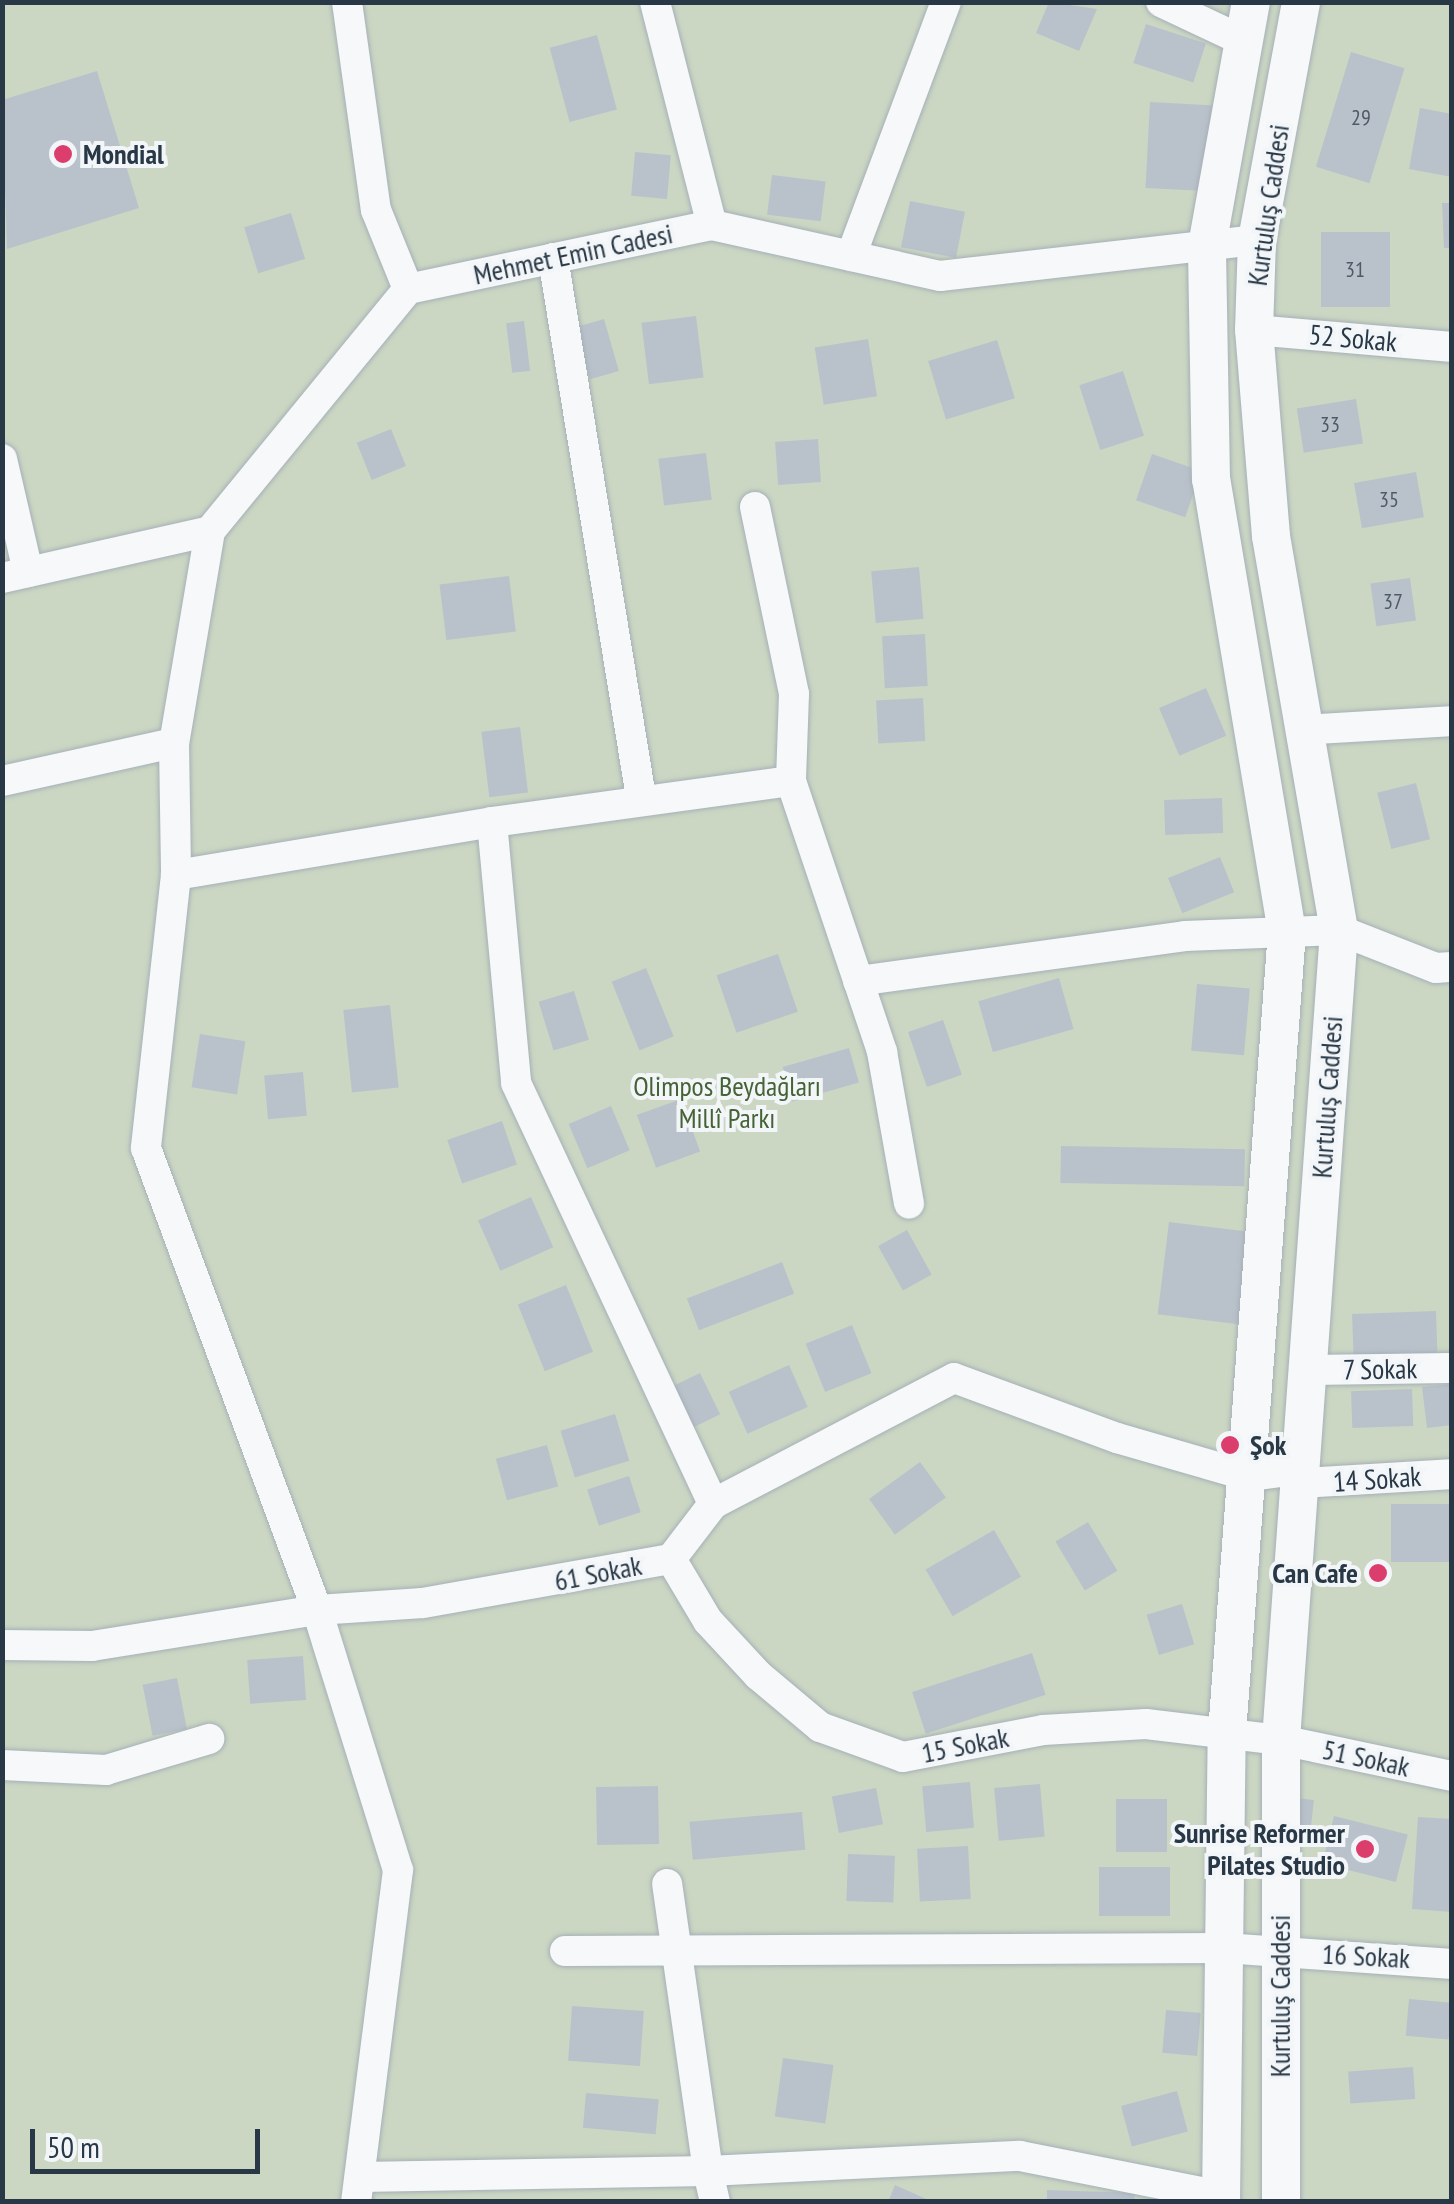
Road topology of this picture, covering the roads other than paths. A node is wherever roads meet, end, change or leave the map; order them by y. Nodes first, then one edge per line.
1 (346, 2) edge
2 (655, 2) edge
3 (946, 2) edge
4 (1161, 2) edge
5 (1251, 2) edge
6 (1301, 2) edge
7 (1244, 41) junction
8 (712, 225) junction
9 (1257, 240) junction
10 (1206, 246) junction
11 (852, 256) junction
12 (553, 258) junction
13 (408, 289) junction
14 (1254, 330) junction
15 (1452, 347) edge
16 (2, 459) edge
17 (754, 507) dead end
18 (210, 531) junction
19 (15, 575) edge
20 (1452, 720) edge
21 (1301, 730) junction
22 (174, 743) junction
23 (2, 781) edge
24 (790, 781) junction
25 (641, 797) junction
26 (492, 822) junction
27 (176, 874) junction
28 (1338, 930) junction
29 (1287, 932) junction
30 (1452, 966) edge
31 (858, 982) junction
32 (909, 1204) dead end
33 (1452, 1368) edge
34 (1309, 1370) junction
35 (1452, 1474) edge
36 (1249, 1476) junction
37 (1303, 1476) junction
38 (714, 1504) junction
39 (670, 1559) junction
40 (316, 1610) junction
41 (2, 1645) edge
42 (1227, 1733) junction
43 (210, 1739) dead end
44 (1280, 1740) junction
45 (2, 1764) edge
46 (1452, 1776) edge
47 (667, 1884) dead end
48 (1224, 1948) junction
49 (677, 1950) junction
50 (565, 1951) dead end
51 (1280, 1952) junction
52 (1452, 1964) edge
53 (708, 2171) junction
54 (358, 2189) edge
55 (1222, 2199) edge
56 (715, 2202) edge
57 (1280, 2202) edge

1 - 13 street
2 - 8 street
3 - 11 street
4 - 7 street
5 - 7 street, Kurtuluş Caddesi
6 - 9 street, Kurtuluş Caddesi
7 - 10 street, Kurtuluş Caddesi
8 - 11 street, Mehmet Emin Cadesi
8 - 12 street, Mehmet Emin Cadesi
9 - 10 street, Mehmet Emin Cadesi
9 - 14 street, Kurtuluş Caddesi
10 - 11 street, Mehmet Emin Cadesi
10 - 29 street, Kurtuluş Caddesi
12 - 13 street, Mehmet Emin Cadesi
12 - 25 street
13 - 18 street
14 - 15 street, 52 Sokak
14 - 21 street, Kurtuluş Caddesi
16 - 19 street
17 - 24 street
18 - 19 street
18 - 22 street
20 - 21 street
21 - 28 street, Kurtuluş Caddesi
22 - 23 street
22 - 27 street
24 - 25 street
24 - 31 street
25 - 26 street
26 - 27 street
26 - 38 street
27 - 40 street
28 - 29 street
28 - 30 street
28 - 34 street, Kurtuluş Caddesi
29 - 31 street
29 - 36 street, Kurtuluş Caddesi
31 - 32 street
33 - 34 street, 7 Sokak
34 - 37 street, Kurtuluş Caddesi
35 - 37 street, 14 Sokak
36 - 37 street, 61 Sokak
36 - 38 street, 61 Sokak
36 - 42 street, Kurtuluş Caddesi
37 - 44 street, Kurtuluş Caddesi
38 - 39 street, 61 Sokak
39 - 40 street, 61 Sokak
39 - 42 street, 15 Sokak
40 - 41 street, 61 Sokak
40 - 54 street
42 - 44 street, 15 Sokak
42 - 48 street, Kurtuluş Caddesi
43 - 45 street
44 - 46 street, 51 Sokak
44 - 51 street, Kurtuluş Caddesi
47 - 49 street
48 - 49 street, 16 Sokak
48 - 51 street, 16 Sokak
48 - 55 street, Kurtuluş Caddesi
49 - 50 street, 16 Sokak
49 - 53 street
51 - 52 street, 16 Sokak
51 - 57 street, Kurtuluş Caddesi
53 - 54 street
53 - 55 street
53 - 56 street

